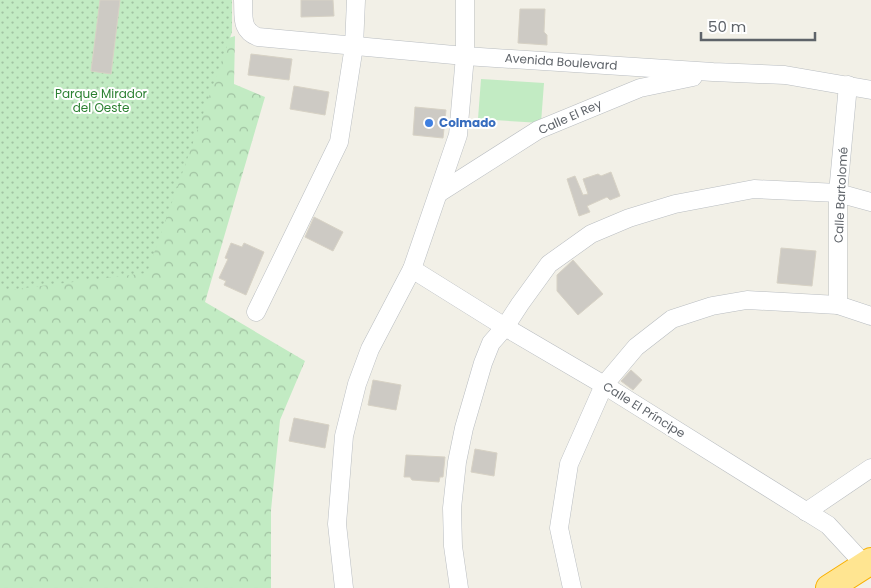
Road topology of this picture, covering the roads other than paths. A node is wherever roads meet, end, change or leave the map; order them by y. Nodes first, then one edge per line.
1 (243, 0) edge
2 (356, 0) edge
3 (465, 0) edge
4 (354, 46) junction
5 (465, 56) junction
6 (714, 72) junction
7 (848, 85) junction
8 (871, 90) edge
9 (439, 193) junction
10 (838, 193) junction
11 (871, 202) edge
12 (412, 269) junction
13 (838, 305) junction
14 (256, 312) dead end
15 (871, 316) edge
16 (505, 327) junction
17 (604, 385) junction
18 (871, 468) edge
19 (806, 512) junction
20 (868, 563) edge
21 (344, 588) edge
22 (459, 588) edge
23 (572, 588) edge
24 (828, 588) edge

1 - 4 street, Avenida Boulevard
2 - 4 street
3 - 5 street
4 - 5 street, Avenida Boulevard
4 - 14 street
5 - 6 street, Avenida Boulevard
5 - 9 street
6 - 7 street, Avenida Boulevard
6 - 9 street, Calle El Rey
7 - 8 street, Avenida Boulevard
7 - 10 street, Calle Bartolomé
9 - 12 street
10 - 11 street
10 - 13 street, Calle Bartolomé
10 - 16 street
12 - 16 street, Calle El Príncipe
12 - 21 street
13 - 15 street
13 - 17 street
16 - 17 street, Calle El Príncipe
16 - 22 street
17 - 19 street, Calle El Príncipe
17 - 23 street
18 - 19 street
19 - 20 street, Calle El Príncipe
20 - 24 highway

